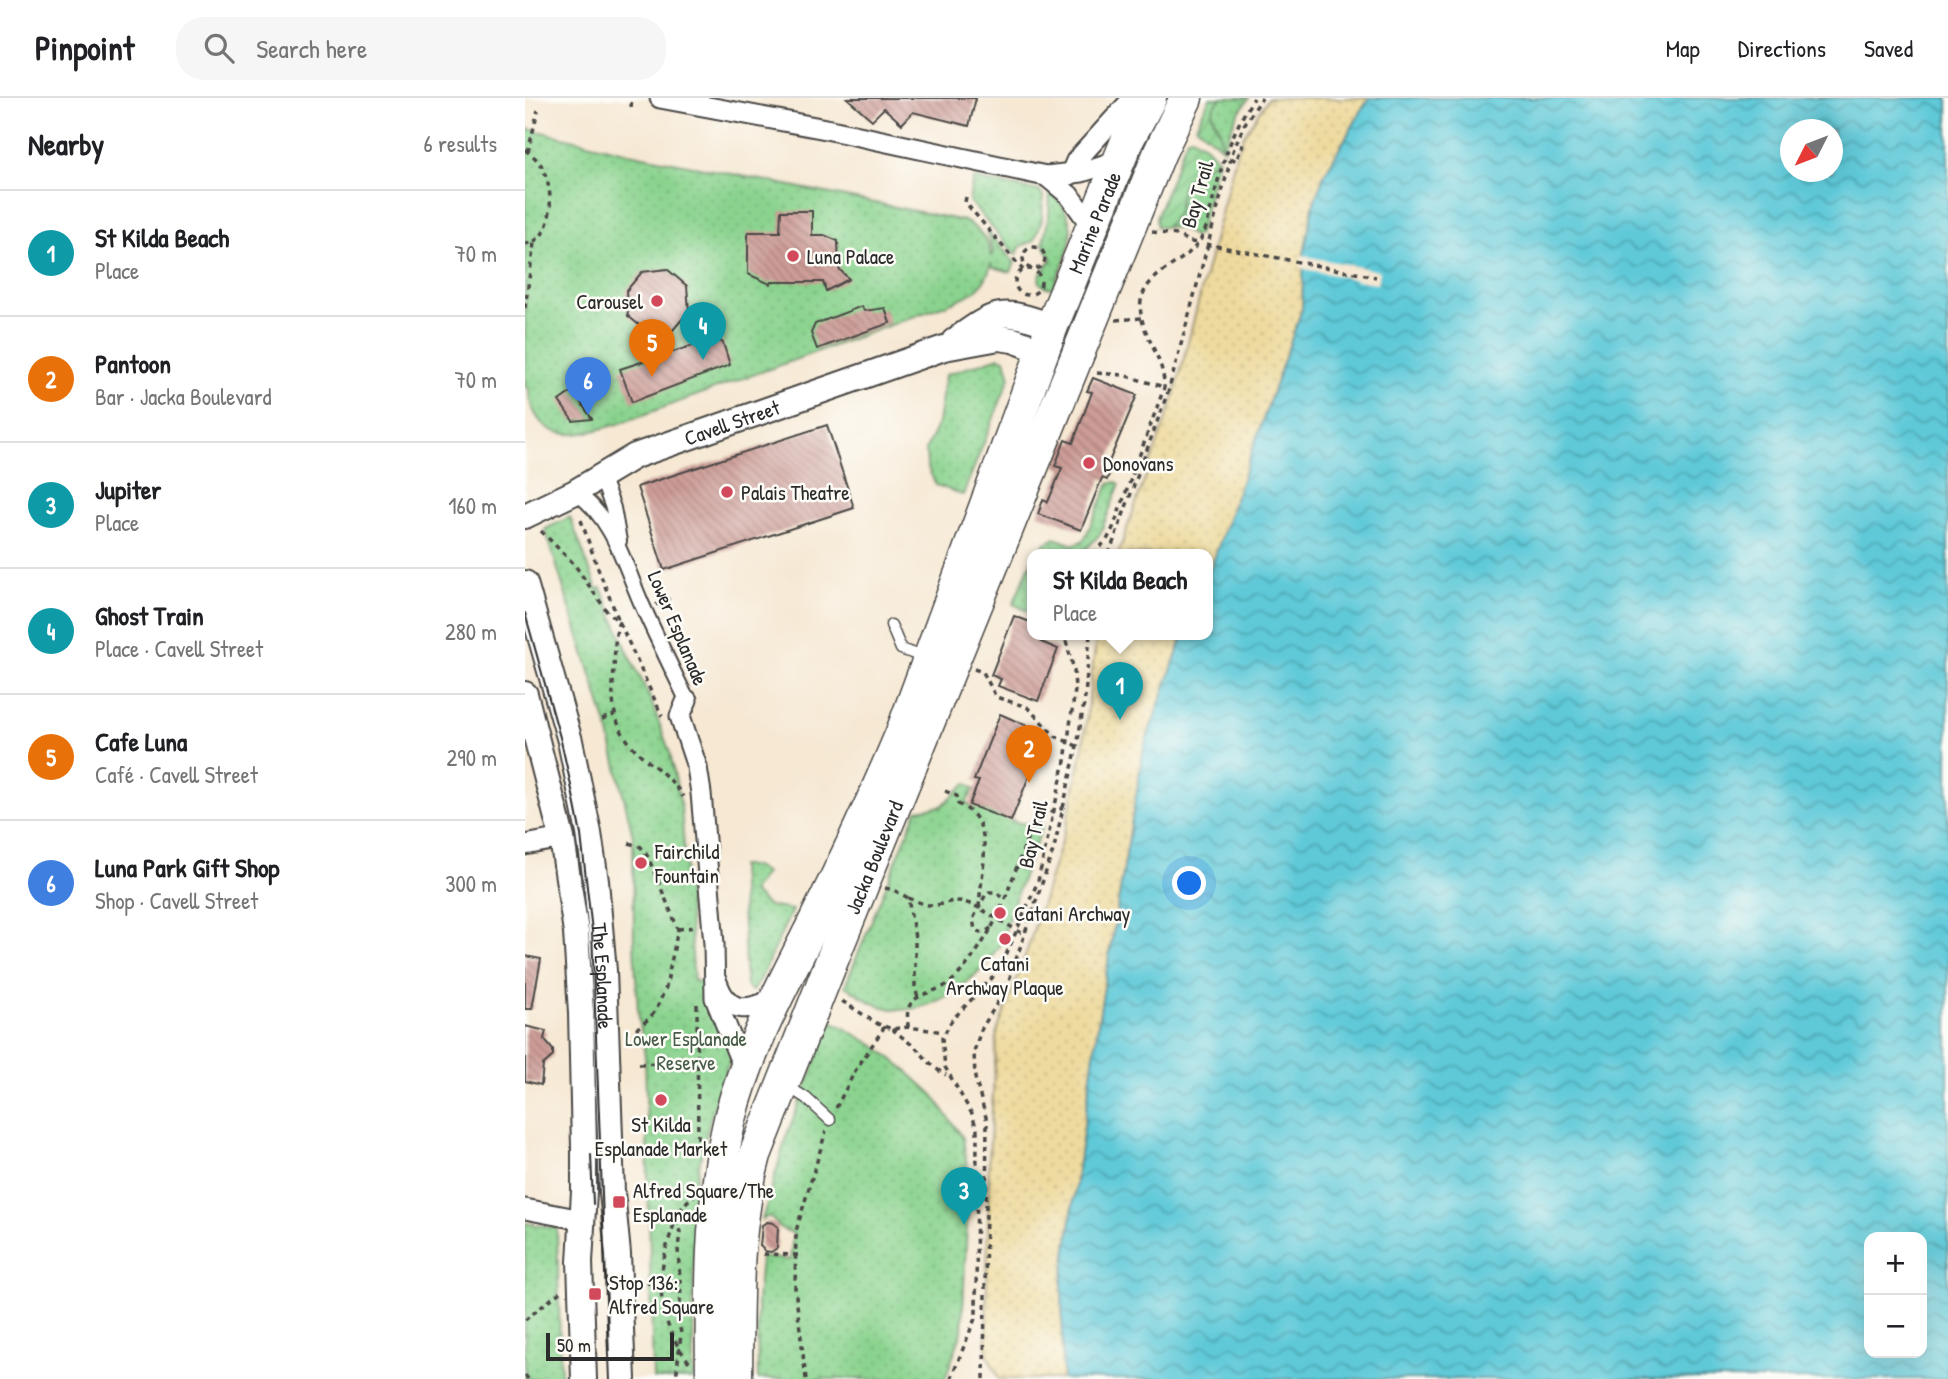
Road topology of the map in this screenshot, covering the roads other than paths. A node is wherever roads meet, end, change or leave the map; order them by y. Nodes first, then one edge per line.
1 (660, 98) edge
2 (1133, 98) edge
3 (1150, 98) edge
4 (1186, 98) edge
5 (725, 104) edge
6 (1119, 160) junction
7 (1070, 175) junction
8 (1046, 176) junction
9 (1092, 227) junction
10 (1047, 338) junction
11 (1085, 361) junction
12 (601, 476) junction
13 (575, 492) junction
14 (533, 523) edge
15 (620, 549) junction
16 (525, 583) edge
17 (891, 625) dead end
18 (930, 660) junction
19 (525, 694) edge
20 (687, 700) joint
21 (589, 833) junction
22 (562, 838) junction
23 (525, 845) edge
24 (715, 975) junction
25 (771, 1010) junction
26 (797, 1045) junction
27 (745, 1073) junction
28 (784, 1079) junction
29 (830, 1120) road end
30 (525, 1209) edge
31 (582, 1220) junction
32 (614, 1220) junction
33 (701, 1371) edge
34 (584, 1379) edge
35 (623, 1379) edge
36 (736, 1379) edge

1 - 5 street
2 - 7 street, Marine Parade
3 - 6 main road, Marine Parade
4 - 11 main road, Marine Parade
5 - 8 street
6 - 7 street
6 - 9 main road, Marine Parade
7 - 8 street
8 - 9 street
9 - 10 main road, Marine Parade
10 - 11 main road
10 - 12 street, Cavell Street
10 - 18 main road, Jacka Boulevard
11 - 26 main road, Jacka Boulevard
12 - 13 street, Cavell Street
12 - 15 street, Lower Esplanade
13 - 14 street, Cavell Street
13 - 15 street, Lower Esplanade
15 - 20 street, Lower Esplanade
16 - 21 street, The Esplanade
17 - 18 lane
18 - 25 main road, Jacka Boulevard
19 - 22 street, The Esplanade
20 - 24 street, Lower Esplanade
21 - 22 street
21 - 32 street, The Esplanade
22 - 23 street
22 - 31 street, The Esplanade
24 - 25 street, Lower Esplanade
24 - 27 street, Lower Esplanade
25 - 26 main road
25 - 27 main road, Jacka Boulevard
26 - 28 main road, Jacka Boulevard
27 - 28 main road
27 - 33 main road, Jacka Boulevard
28 - 29 lane
28 - 36 main road, Jacka Boulevard
30 - 31 street
31 - 32 street
31 - 34 street, The Esplanade
32 - 35 street, The Esplanade

